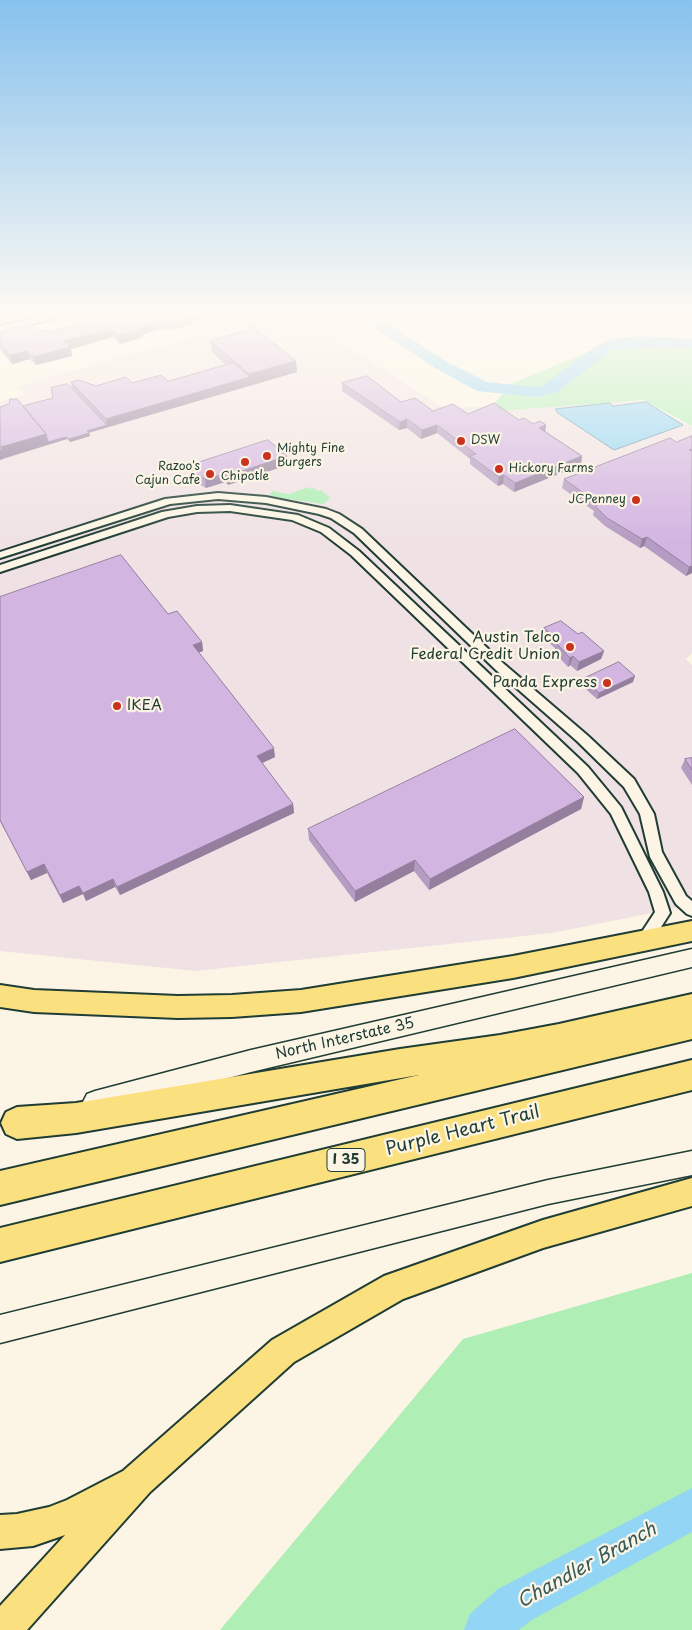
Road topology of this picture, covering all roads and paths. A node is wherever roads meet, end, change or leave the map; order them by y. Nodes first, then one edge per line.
1 (0, 555) edge
2 (0, 569) edge
3 (692, 910) edge
4 (692, 931) edge
5 (644, 941) junction
6 (692, 958) edge
7 (0, 996) edge
8 (34, 1001) junction
9 (692, 1006) edge
10 (0, 1011) edge
11 (692, 1024) edge
12 (692, 1075) edge
13 (9, 1125) edge
14 (692, 1163) edge
15 (0, 1188) edge
16 (692, 1192) edge
17 (0, 1245) edge
18 (0, 1329) edge
19 (138, 1480) junction
20 (0, 1532) edge
21 (3, 1630) edge

1 - 3 street
2 - 5 street
4 - 5 main road
5 - 8 main road
6 - 13 main road, North Interstate 35
7 - 8 main road
8 - 10 main road
9 - 13 highway
11 - 15 highway
12 - 17 highway, Purple Heart Trail / I 35
14 - 18 main road
16 - 19 main road
19 - 20 main road
19 - 21 main road

